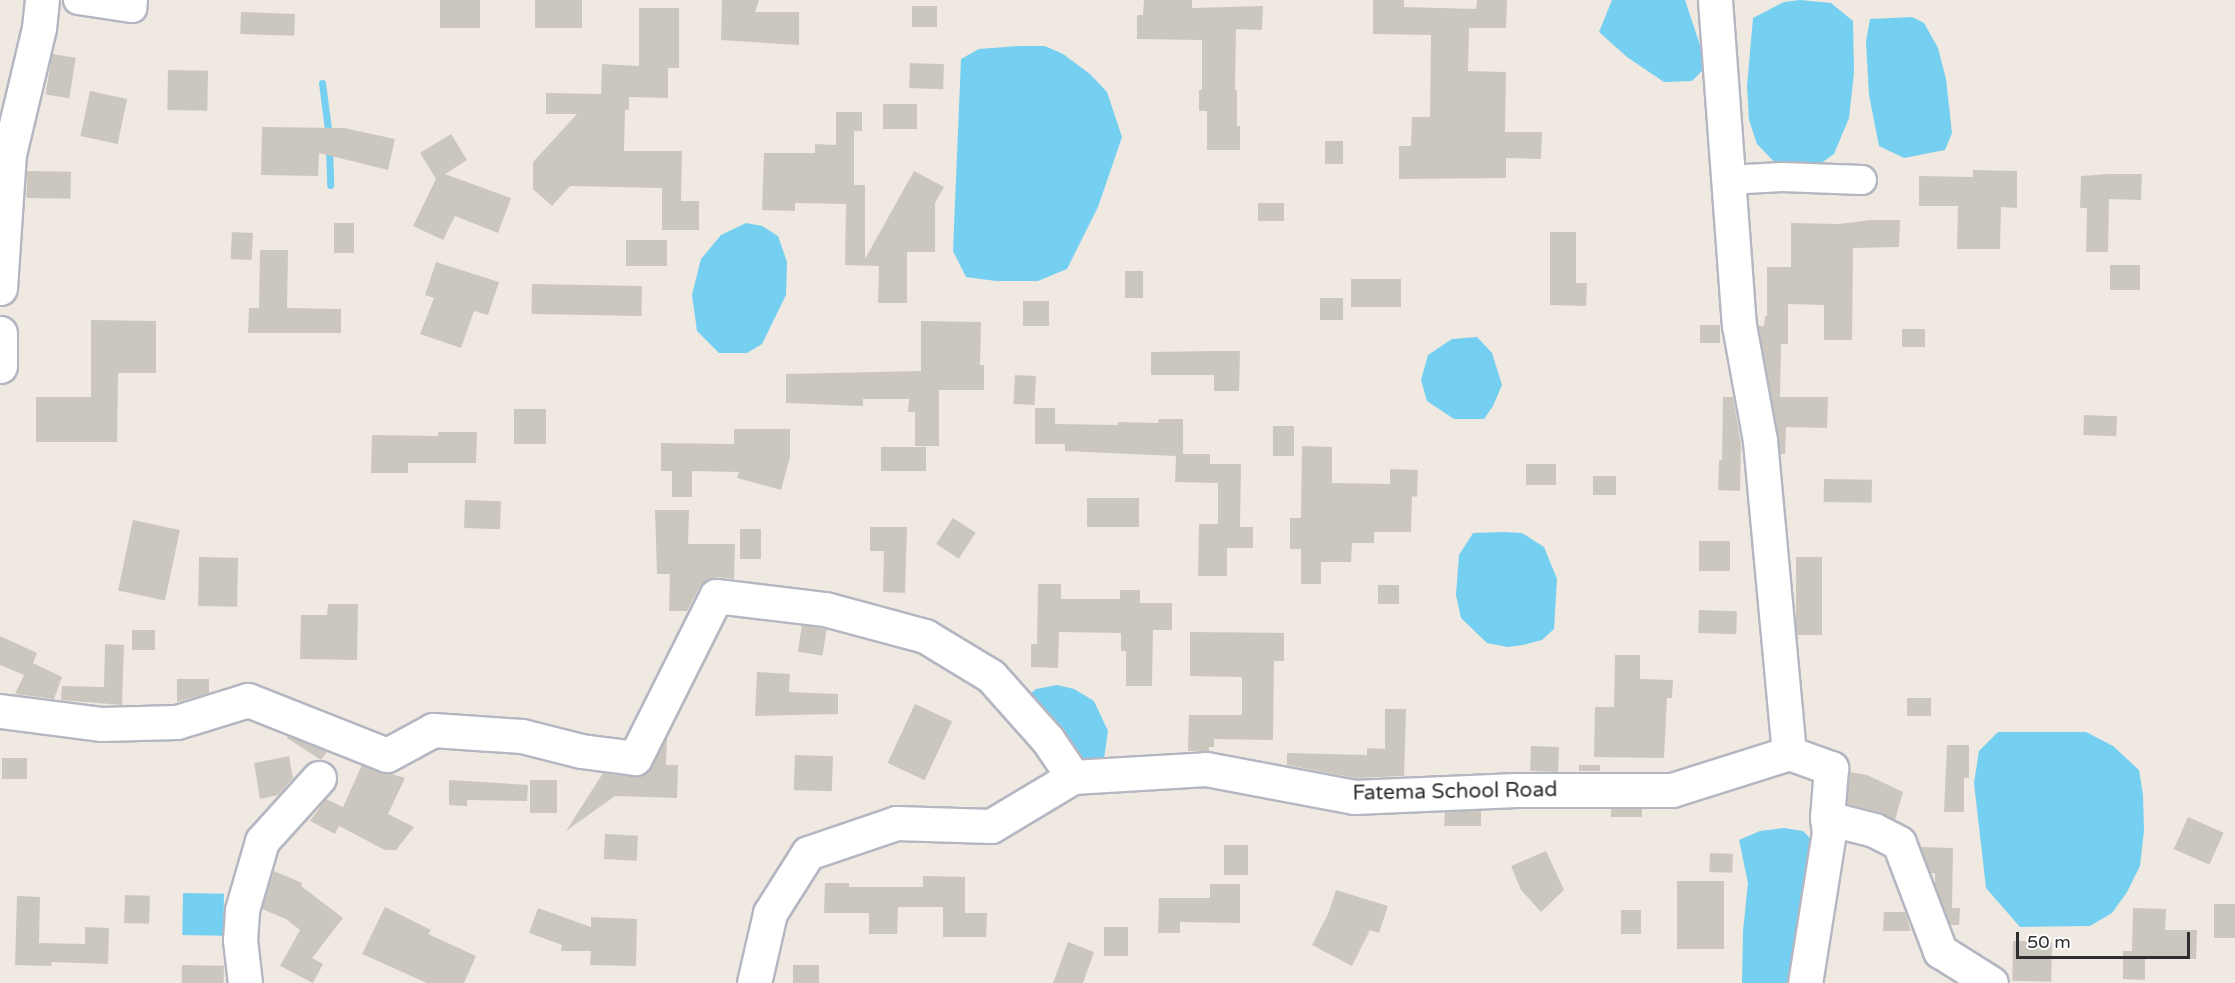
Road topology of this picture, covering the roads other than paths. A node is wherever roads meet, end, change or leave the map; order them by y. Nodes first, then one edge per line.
1 (42, 0) edge
2 (78, 0) edge
3 (133, 0) edge
4 (1715, 0) edge
5 (1727, 180) junction
6 (1862, 180) dead end
7 (0, 288) edge
8 (0, 333) edge
9 (0, 366) edge
10 (0, 711) edge
11 (1789, 753) junction
12 (1073, 777) junction
13 (319, 778) dead end
14 (1827, 818) junction
15 (245, 983) edge
16 (754, 983) edge
17 (1805, 983) edge
18 (1991, 983) edge

1 - 7 main road
2 - 3 street
4 - 5 main road
5 - 6 street
5 - 11 main road
8 - 9 main road
10 - 12 main road
11 - 12 main road, Fatema School Road
11 - 14 main road
12 - 16 main road
13 - 15 main road
14 - 17 main road
14 - 18 main road

